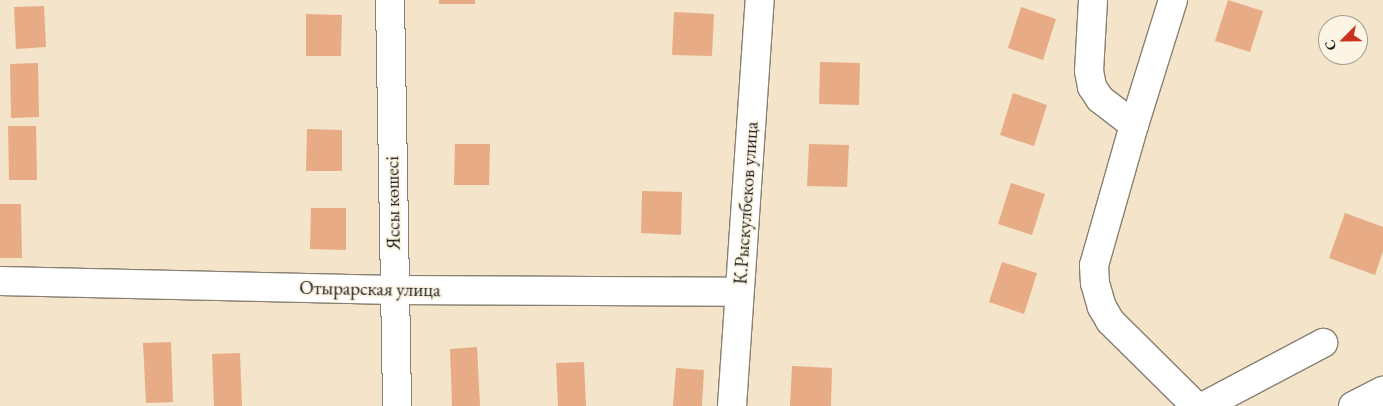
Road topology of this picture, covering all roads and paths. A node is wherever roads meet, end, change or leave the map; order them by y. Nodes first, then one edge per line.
1 (390, 0) edge
2 (760, 0) edge
3 (1093, 0) edge
4 (1173, 0) edge
5 (1134, 125) junction
6 (0, 281) edge
7 (394, 290) junction
8 (739, 292) junction
9 (1323, 343) dead end
10 (1383, 391) edge
11 (398, 406) edge
12 (732, 406) edge
13 (1196, 406) edge
14 (1204, 406) edge
15 (1353, 406) edge

1 - 7 street, Яссы көшесі
2 - 8 street, К.Рыскулбеков улица
3 - 5 street
4 - 5 street
5 - 13 street
6 - 7 street, Отырарская улица
7 - 8 street, Отырарская улица
7 - 11 street, Яссы көшесі
8 - 12 street, К.Рыскулбеков улица
9 - 14 street
10 - 15 street

